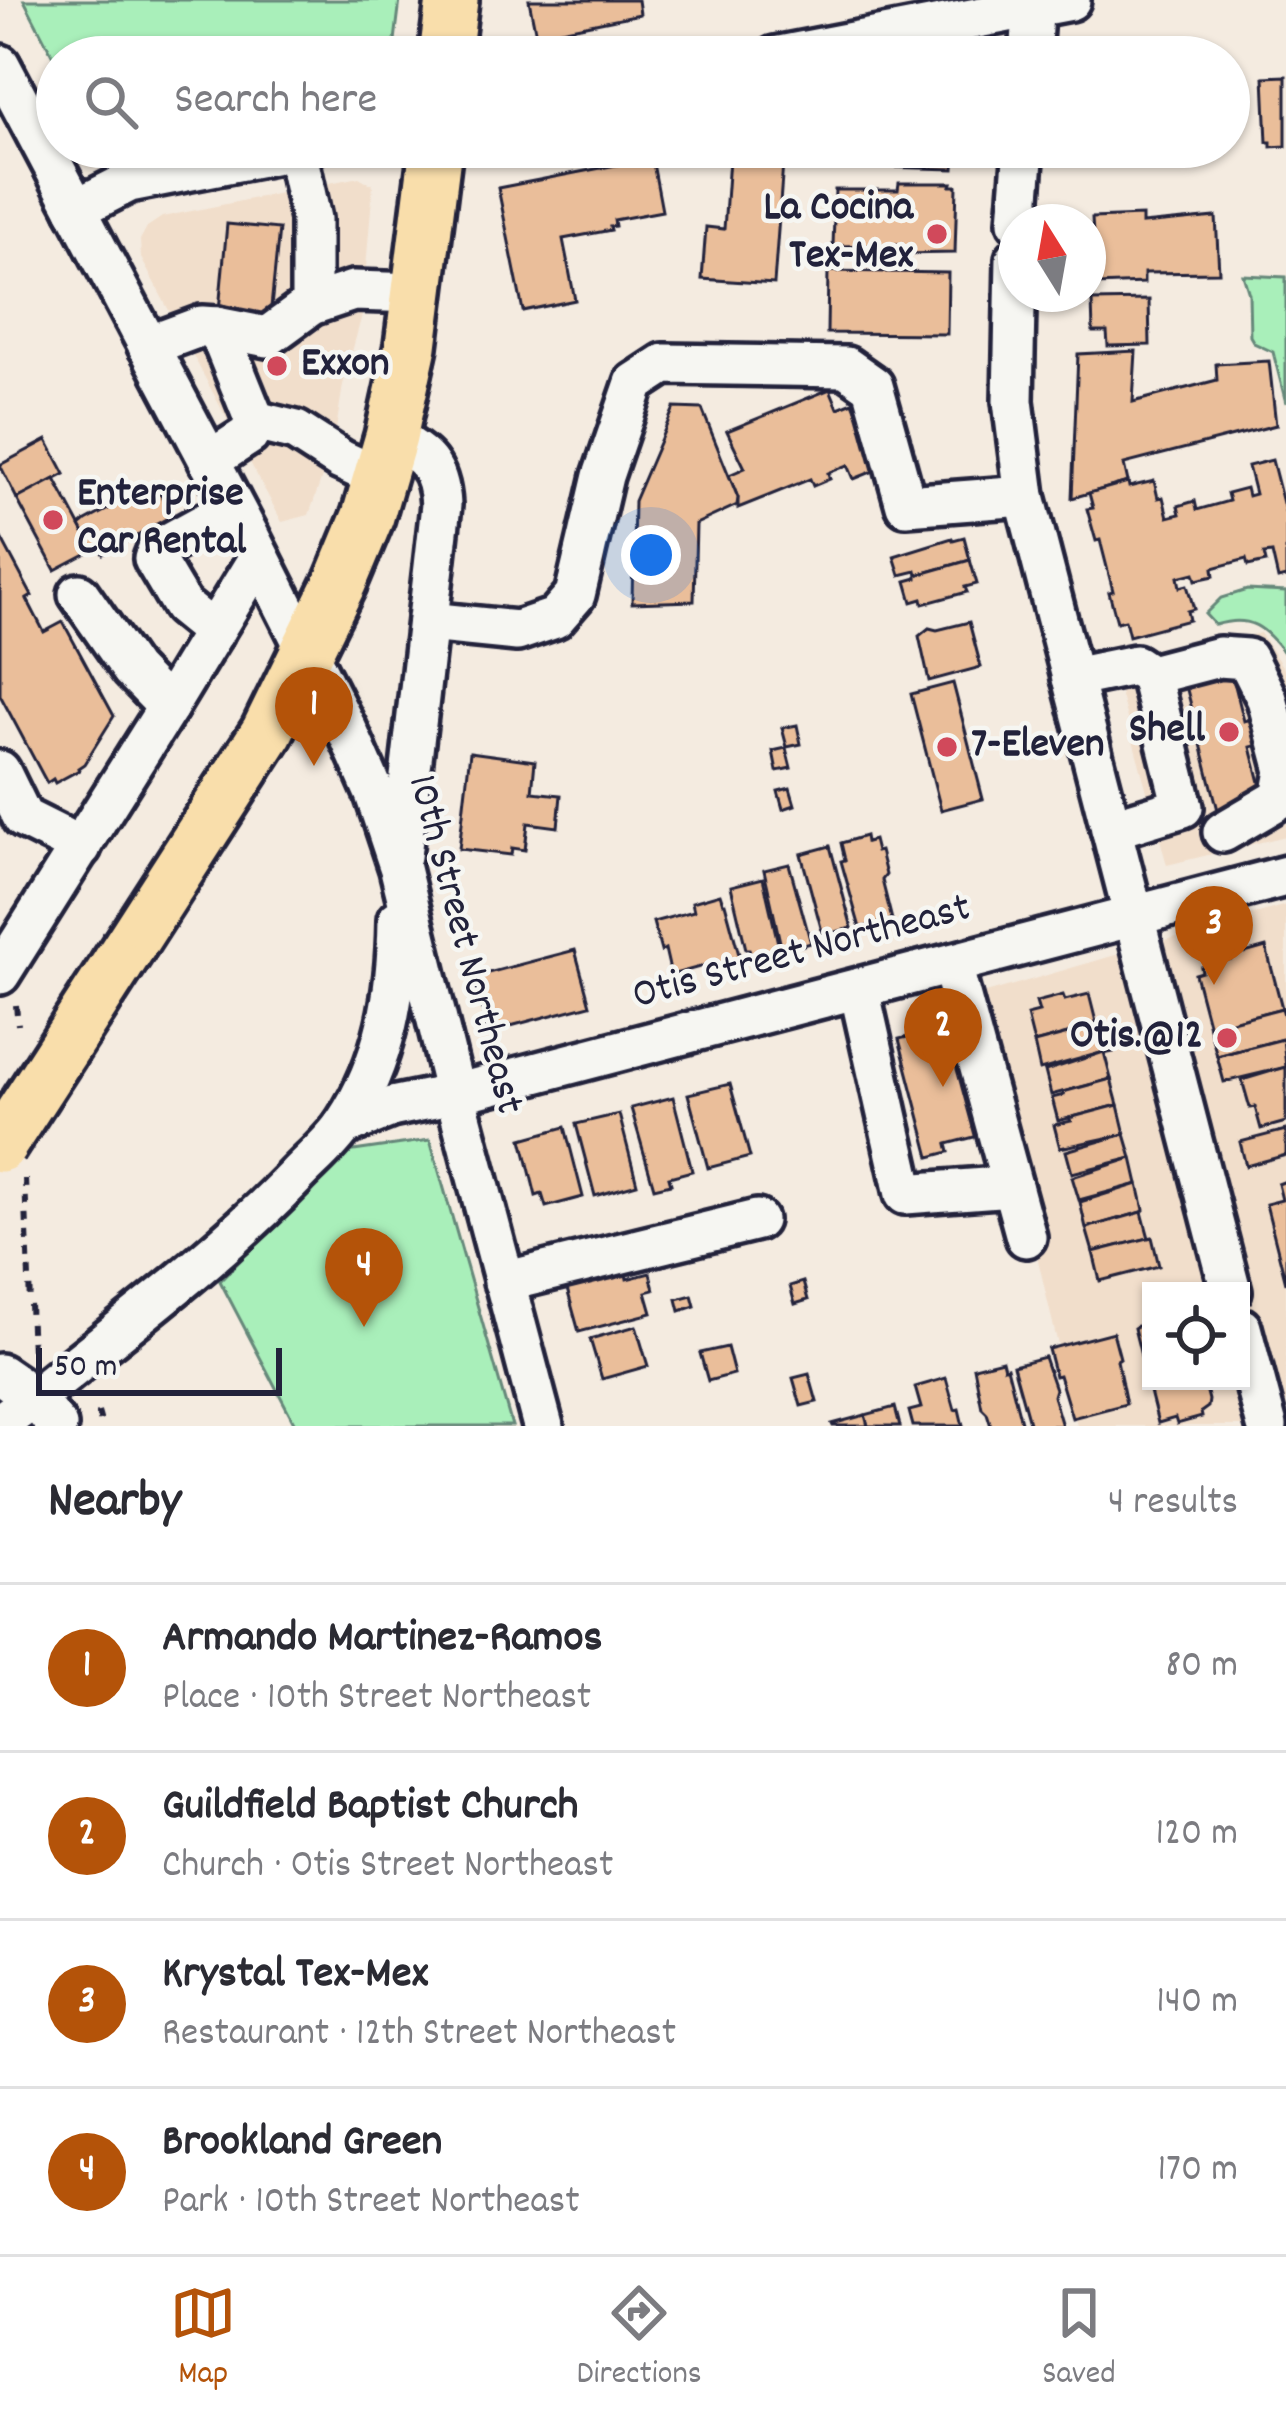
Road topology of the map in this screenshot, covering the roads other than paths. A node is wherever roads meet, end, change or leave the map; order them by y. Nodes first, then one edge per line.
1 (452, 0) edge
2 (1046, 2) edge
3 (448, 36) edge
4 (878, 36) edge
5 (1036, 36) edge
6 (0, 65) edge
7 (36, 133) edge
8 (54, 168) edge
9 (200, 168) edge
10 (305, 168) edge
11 (433, 168) edge
12 (1022, 168) edge
13 (1019, 204) edge
14 (76, 209) junction
15 (418, 293) junction
16 (311, 305) junction
17 (1014, 312) edge
18 (217, 327) junction
19 (148, 346) junction
20 (255, 421) junction
21 (386, 457) junction
22 (209, 461) junction
23 (1025, 496) junction
24 (233, 508) junction
25 (259, 557) junction
26 (79, 593) dead end
27 (428, 622) junction
28 (214, 632) junction
29 (307, 651) junction
30 (1150, 675) junction
31 (1072, 678) junction
32 (168, 707) junction
33 (0, 771) edge
34 (1183, 807) junction
35 (1111, 829) junction
36 (1223, 832) junction
37 (81, 847) junction
38 (400, 869) junction
39 (1286, 876) edge
40 (1241, 888) junction
41 (1134, 916) junction
42 (952, 964) junction
43 (8, 988) edge
44 (860, 988) junction
45 (455, 1094) junction
46 (343, 1126) junction
47 (12, 1162) edge
48 (1012, 1186) junction
49 (758, 1220) dead end
50 (1025, 1237) dead end
51 (504, 1282) junction
52 (1230, 1282) edge
53 (1250, 1362) edge
54 (16, 1364) edge
55 (46, 1412) edge
56 (0, 1423) edge
57 (543, 1426) edge
58 (1267, 1426) edge

1 - 3 main road
2 - 4 street
2 - 5 street
6 - 7 street, 10th Street Northeast
8 - 14 street, 10th Street Northeast
9 - 14 street
10 - 16 street
11 - 15 main road
12 - 13 street
14 - 19 street, 10th Street Northeast
15 - 16 street
15 - 21 main road
16 - 18 street
17 - 23 street
18 - 19 street
18 - 20 street
19 - 22 street, 10th Street Northeast
20 - 21 street
20 - 22 street
21 - 27 street
21 - 29 main road
22 - 24 street, 10th Street Northeast
23 - 27 street
23 - 31 street
24 - 25 street, 10th Street Northeast
24 - 28 street
25 - 28 street
25 - 29 street, 10th Street Northeast
26 - 32 street
27 - 38 street
28 - 32 street
29 - 38 street, 10th Street Northeast
29 - 47 main road, bridge
30 - 31 street
30 - 34 street
30 - 36 street
31 - 35 street
32 - 37 street
33 - 37 street
34 - 35 street
34 - 36 street
35 - 41 street
36 - 40 street
37 - 43 street
38 - 45 street, 10th Street Northeast
38 - 46 street
39 - 40 street, Otis Street Northeast
40 - 41 street, Otis Street Northeast
41 - 42 street, Otis Street Northeast
41 - 52 street
42 - 44 street, Otis Street Northeast
42 - 48 street
44 - 45 street, Otis Street Northeast
44 - 48 street
45 - 46 street, Otis Street Northeast
45 - 51 street, 10th Street Northeast
46 - 55 street
48 - 50 street
49 - 51 street
51 - 57 street, 10th Street Northeast
53 - 58 street
54 - 55 street
55 - 56 street

